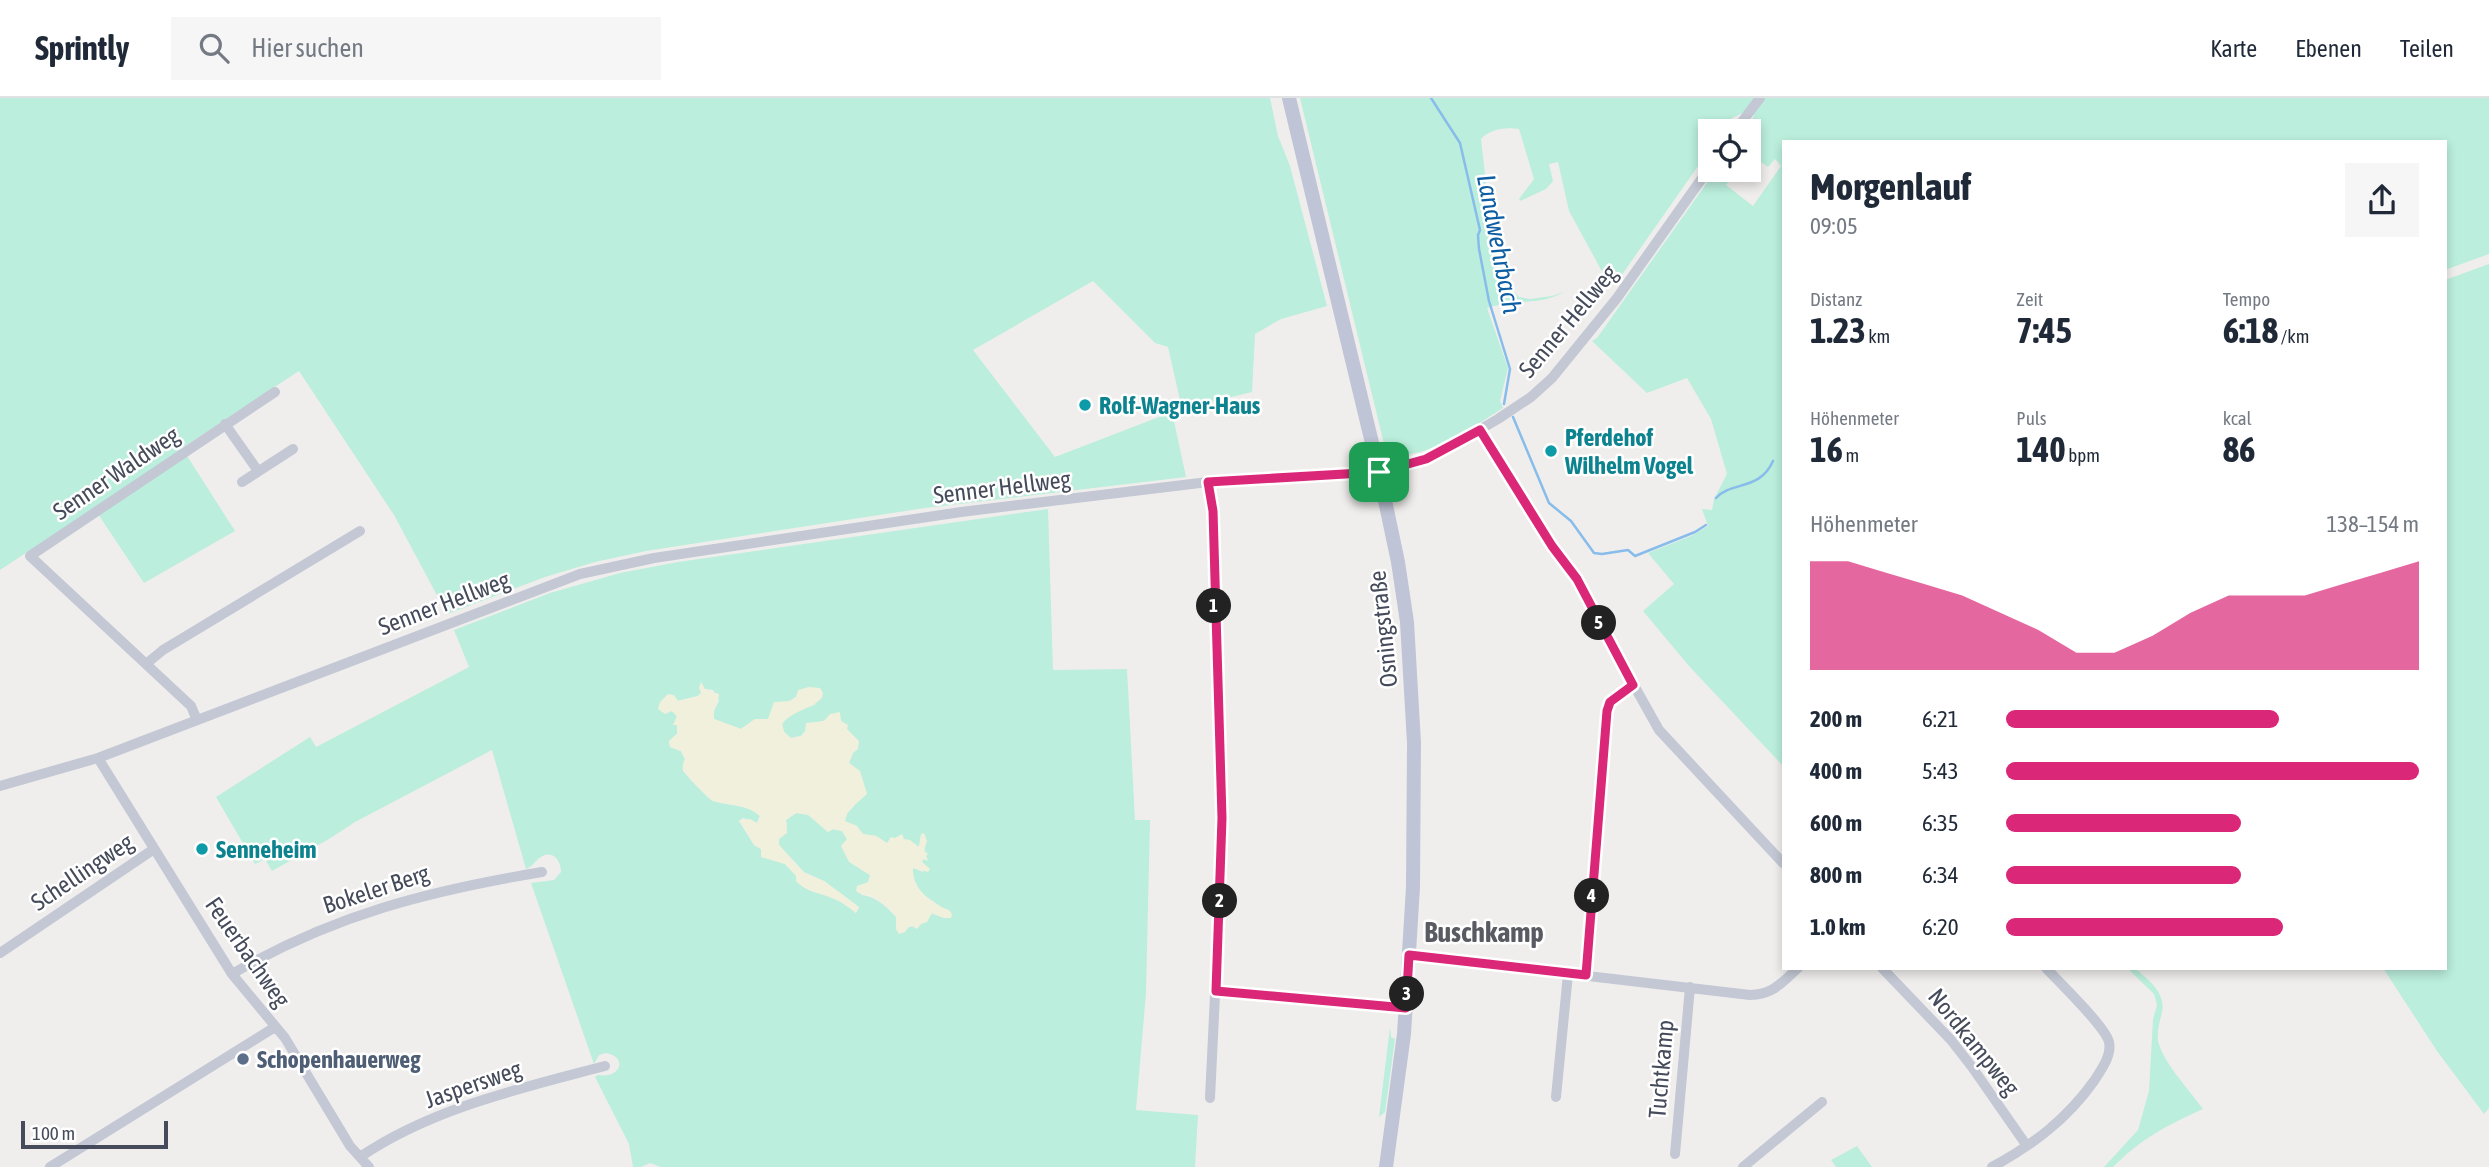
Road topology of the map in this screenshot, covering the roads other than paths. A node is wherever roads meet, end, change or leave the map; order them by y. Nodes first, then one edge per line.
1 (1289, 98) edge
2 (1760, 98) edge
3 (1744, 119) edge
4 (1699, 182) edge
5 (275, 392) dead end
6 (225, 424) junction
7 (1480, 430) junction
8 (293, 449) dead end
9 (258, 471) junction
10 (1379, 472) junction
11 (242, 482) dead end
12 (1208, 482) junction
13 (360, 531) dead end
14 (146, 664) junction
15 (1633, 685) junction
16 (197, 720) junction
17 (98, 758) junction
18 (0, 786) edge
19 (154, 849) junction
20 (1782, 862) edge
21 (542, 872) dead end
22 (0, 953) edge
23 (1409, 955) junction
24 (1796, 970) edge
25 (1884, 970) edge
26 (2048, 970) edge
27 (232, 974) junction
28 (1568, 974) junction
29 (1586, 975) junction
30 (1690, 987) junction
31 (1216, 991) junction
32 (1406, 1008) junction
33 (275, 1027) junction
34 (605, 1066) dead end
35 (1556, 1097) dead end
36 (1210, 1098) dead end
37 (1822, 1102) dead end
38 (2027, 1146) junction
39 (1675, 1154) dead end
40 (360, 1157) junction
41 (50, 1167) edge
42 (369, 1167) edge
43 (1386, 1167) edge
44 (1743, 1167) edge
45 (1992, 1167) edge

1 - 10 main road, Osningstraße
2 - 3 street
4 - 7 street, Senner Hellweg
5 - 6 street, Senner Waldweg
6 - 9 street
6 - 14 street, Senner Waldweg
7 - 10 street, Senner Hellweg
7 - 15 street
8 - 9 street
9 - 11 street
10 - 12 street, Senner Hellweg
10 - 23 main road, Osningstraße
12 - 16 street, Senner Hellweg
12 - 31 street
13 - 14 street
14 - 16 street
15 - 20 street
15 - 29 street
16 - 17 street, Senner Hellweg
17 - 18 street, Senner Hellweg
17 - 19 street, Feuerbachweg
19 - 22 street, Schellingweg
19 - 27 street, Feuerbachweg
21 - 27 street, Bokeler Berg
23 - 28 street
23 - 32 main road, Osningstraße
24 - 30 street
25 - 38 street, Nordkampweg
26 - 38 street
27 - 33 street, Feuerbachweg
28 - 29 street
28 - 35 street
29 - 30 street
30 - 39 street, Tuchtkamp
31 - 32 street
31 - 36 street
32 - 43 main road, Osningstraße
33 - 40 street, Feuerbachweg
33 - 41 street
34 - 40 street, Jaspersweg
37 - 44 street
38 - 45 street
40 - 42 street, Feuerbachweg

